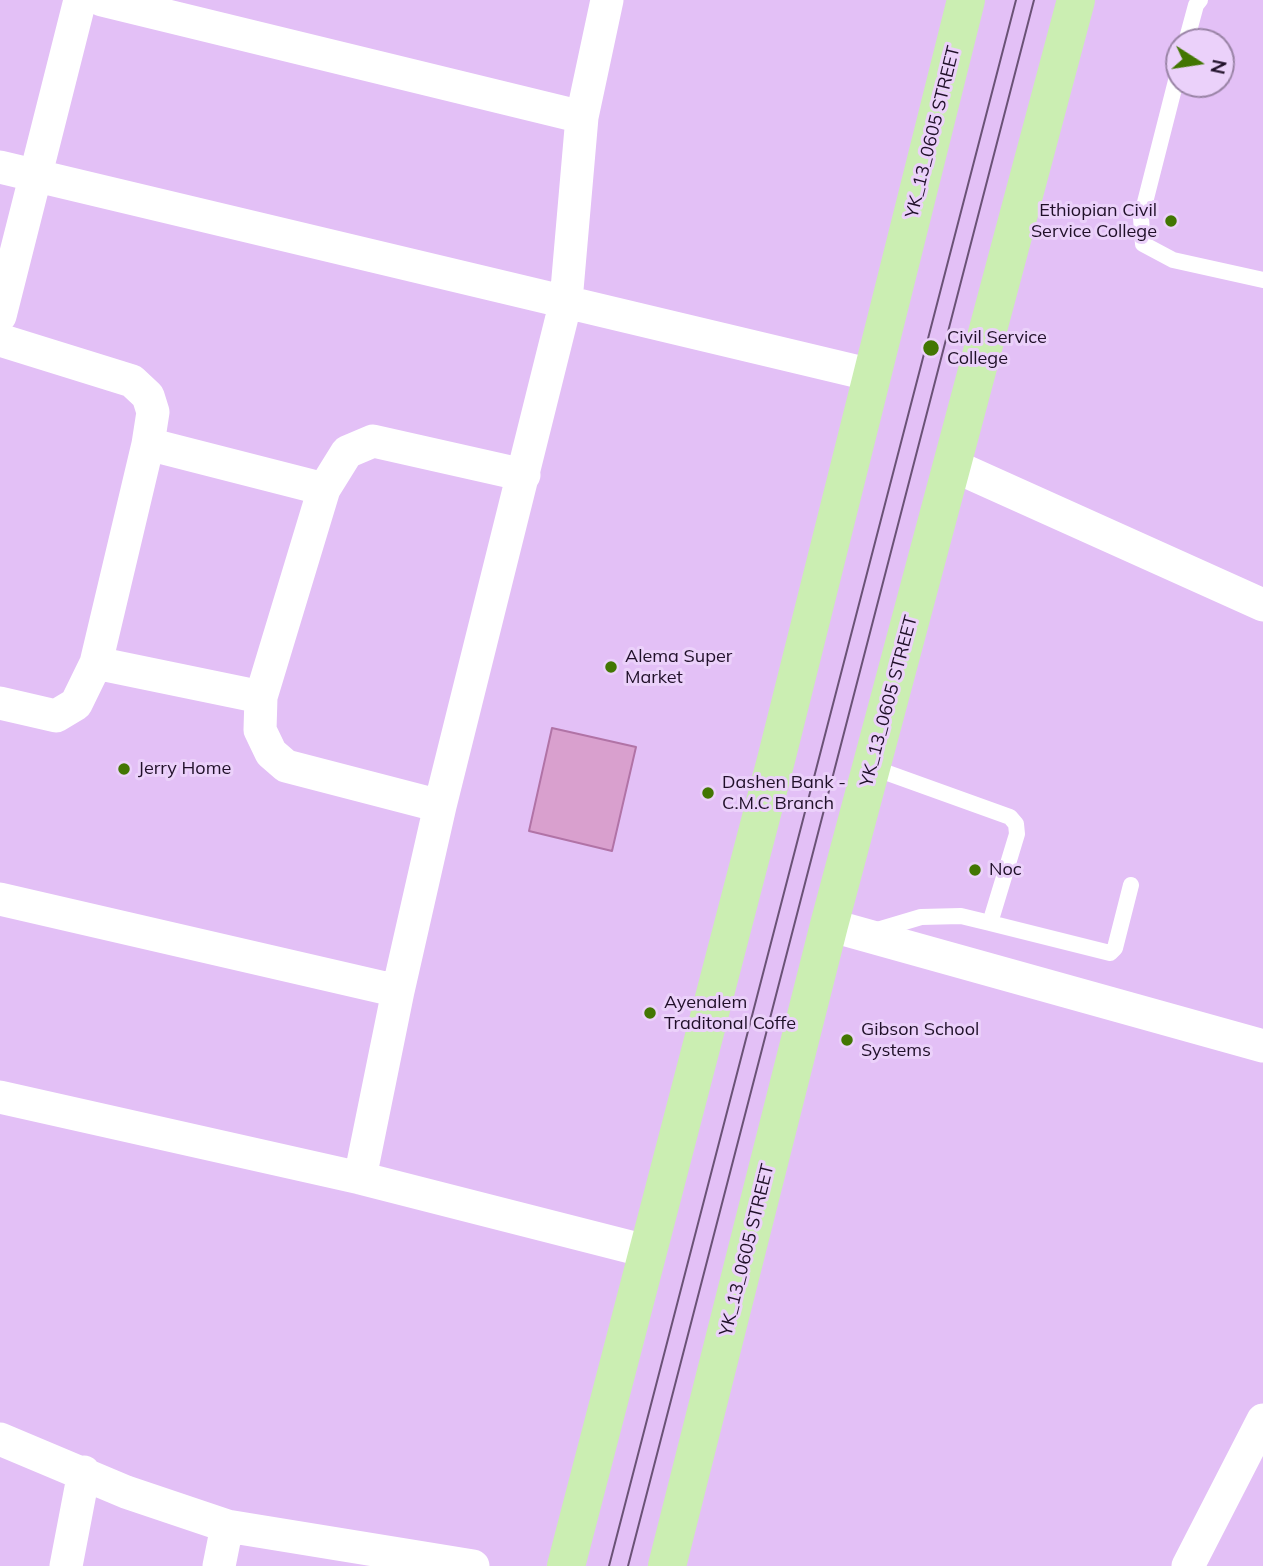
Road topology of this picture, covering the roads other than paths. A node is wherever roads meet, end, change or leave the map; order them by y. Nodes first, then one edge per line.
1 (80, 0) edge
2 (102, 0) edge
3 (607, 0) edge
4 (966, 0) edge
5 (1076, 0) edge
6 (1200, 0) edge
7 (1190, 28) edge
8 (1172, 98) edge
9 (582, 117) junction
10 (0, 167) edge
11 (34, 175) junction
12 (1263, 280) edge
13 (566, 301) junction
14 (0, 316) edge
15 (0, 340) edge
16 (873, 375) junction
17 (148, 444) junction
18 (954, 466) junction
19 (524, 475) junction
20 (324, 489) junction
21 (1263, 605) edge
22 (96, 663) junction
23 (261, 697) junction
24 (0, 703) edge
25 (871, 767) junction
26 (440, 806) junction
27 (1131, 885) dead end
28 (0, 898) edge
29 (990, 923) junction
30 (846, 930) junction
31 (398, 991) junction
32 (1263, 1046) edge
33 (0, 1097) edge
34 (360, 1178) junction
35 (646, 1251) junction
36 (1263, 1420) edge
37 (0, 1439) edge
38 (84, 1472) junction
39 (227, 1526) junction
40 (66, 1566) edge
41 (219, 1566) edge
42 (473, 1566) edge
43 (566, 1566) edge
44 (667, 1566) edge
45 (1188, 1566) edge

1 - 11 street
2 - 9 street
3 - 9 street
4 - 16 main road, YK_13_0605 STREET
5 - 18 main road, YK_13_0605 STREET
6 - 7 lane
8 - 12 lane
9 - 13 street
10 - 11 street
11 - 13 street
11 - 14 street
13 - 16 street
13 - 19 street
15 - 17 street
16 - 35 main road, YK_13_0605 STREET
17 - 20 street
17 - 22 street
18 - 21 street
18 - 25 main road, YK_13_0605 STREET
19 - 20 street
19 - 26 street
20 - 23 street
22 - 23 street
22 - 24 street
23 - 26 street
25 - 29 lane
25 - 30 main road, YK_13_0605 STREET
26 - 31 street
27 - 29 lane
28 - 31 street
29 - 30 lane
30 - 32 street
30 - 44 main road, YK_13_0605 STREET
31 - 34 street
33 - 34 street
34 - 35 street
35 - 43 main road, YK_13_0605 STREET
36 - 45 street
37 - 38 street
38 - 39 street
38 - 40 street
39 - 41 street
39 - 42 street

